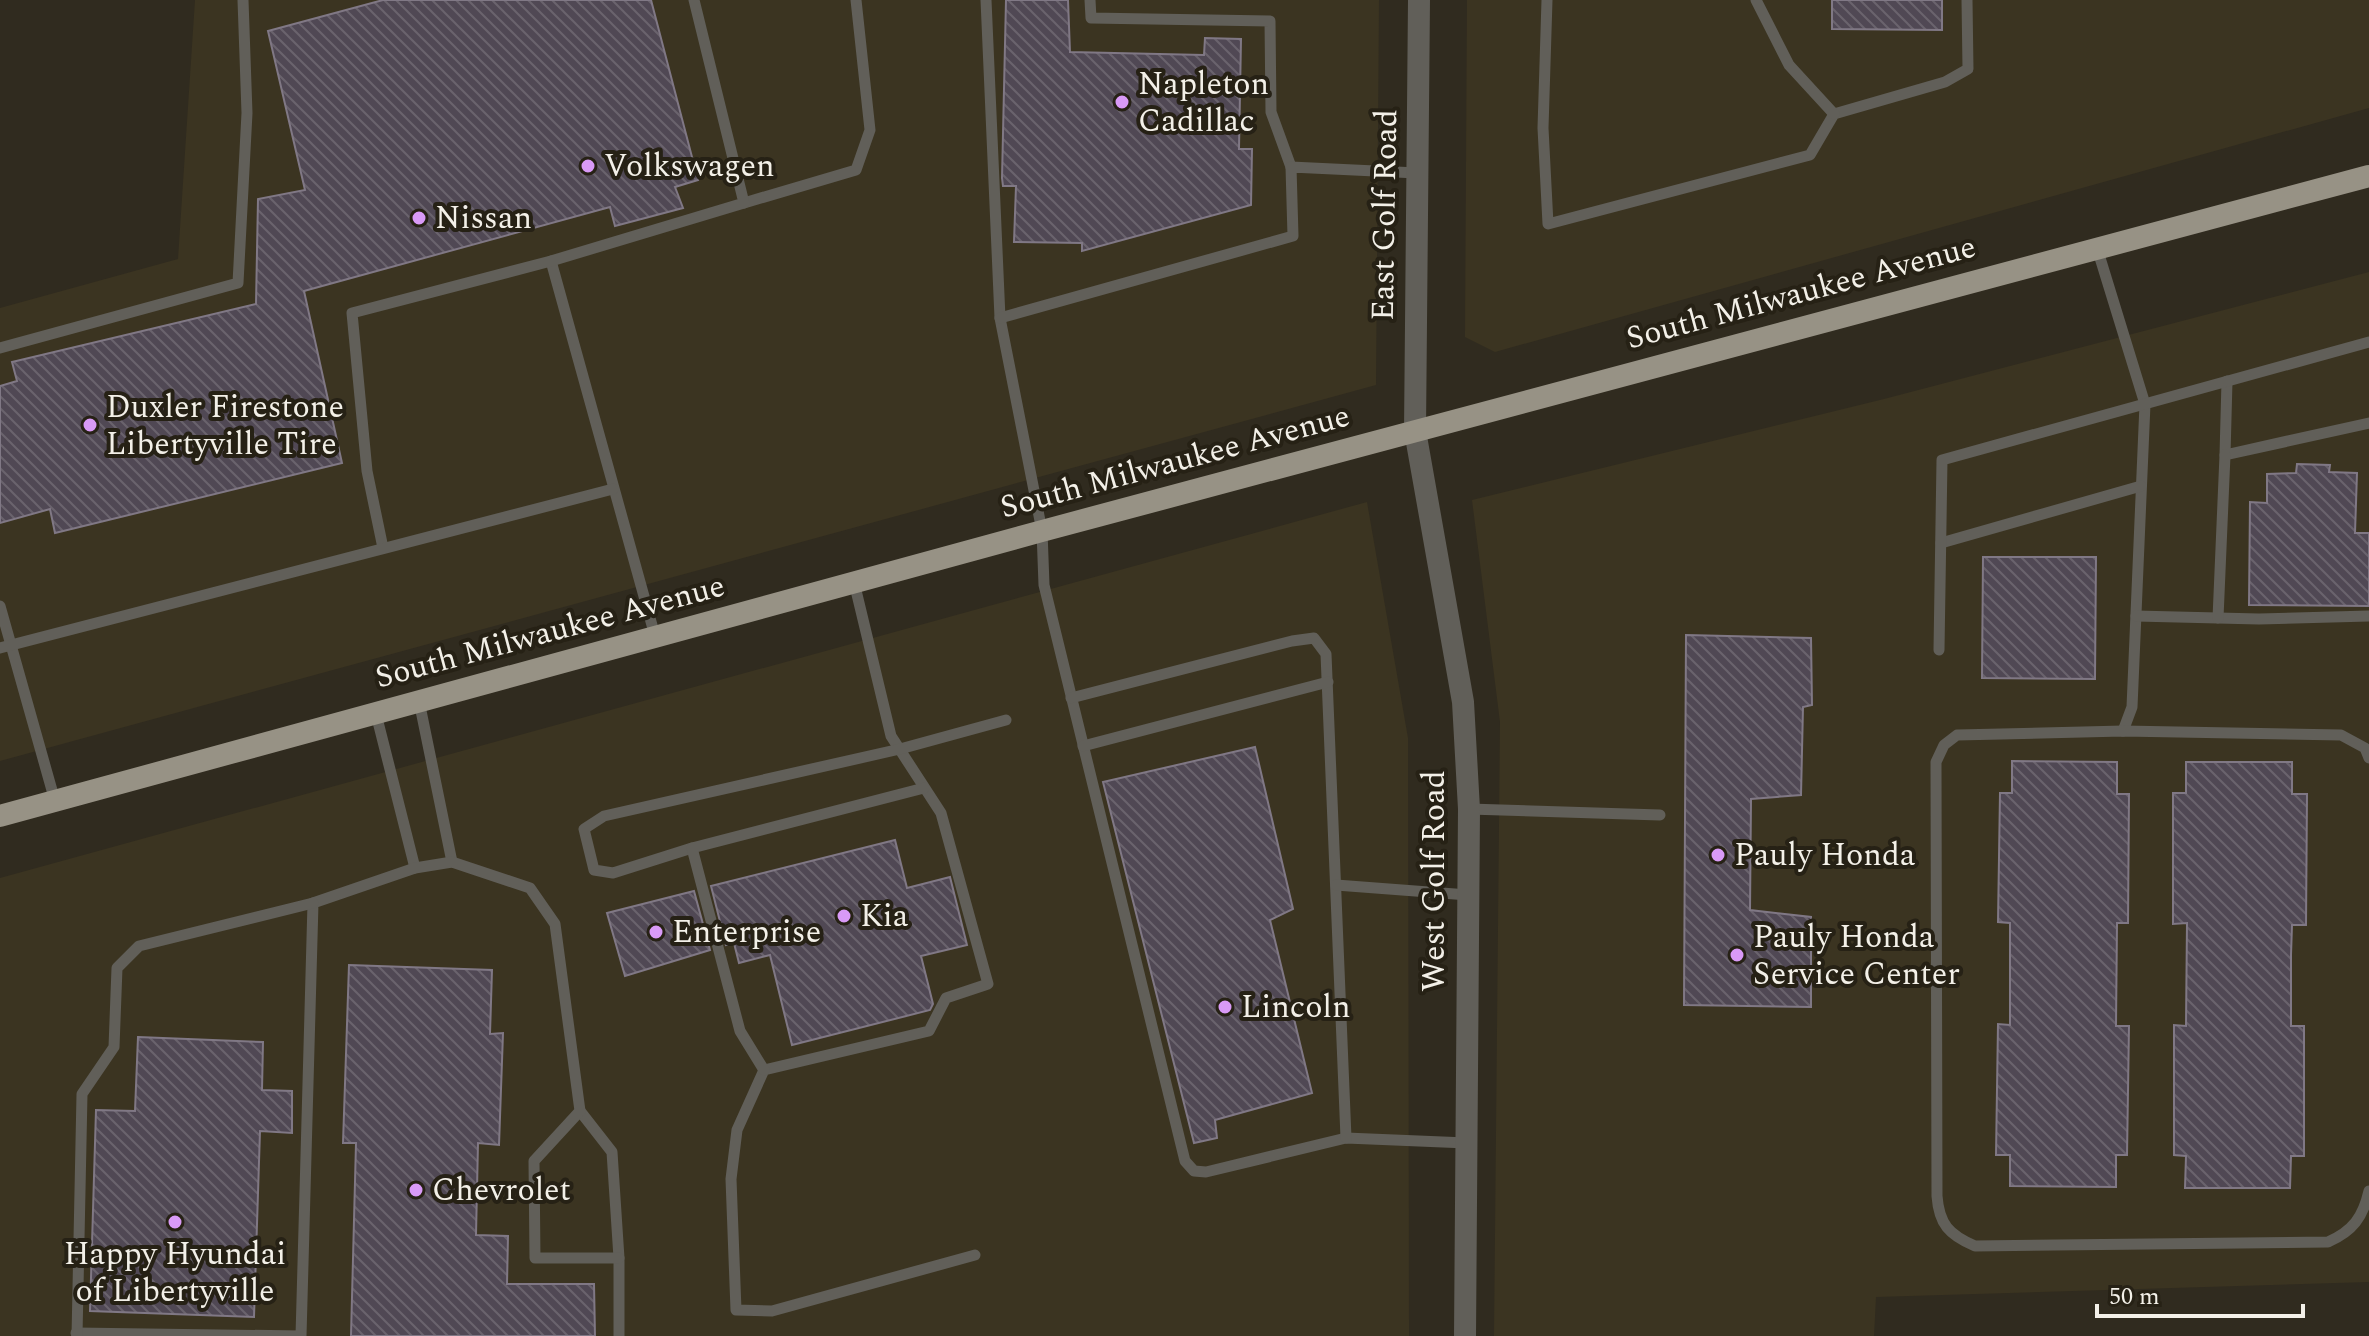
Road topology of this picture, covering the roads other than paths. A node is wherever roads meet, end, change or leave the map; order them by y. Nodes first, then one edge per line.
1 (243, 0) edge
2 (694, 0) edge
3 (856, 0) edge
4 (986, 0) edge
5 (1090, 0) edge
6 (1419, 0) edge
7 (1547, 0) edge
8 (1756, 0) edge
9 (1967, 0) edge
10 (1834, 114) junction
11 (1291, 167) junction
12 (1417, 173) junction
13 (2369, 176) edge
14 (744, 203) junction
15 (2097, 248) junction
16 (551, 261) junction
17 (1000, 318) junction
18 (2369, 342) edge
19 (0, 348) edge
20 (2227, 381) junction
21 (2145, 404) junction
22 (2369, 423) edge
23 (1415, 431) junction
24 (2225, 455) junction
25 (2141, 486) junction
26 (613, 489) junction
27 (1042, 531) junction
28 (1941, 543) junction
29 (383, 548) junction
30 (854, 582) junction
31 (0, 606) edge
32 (2136, 616) junction
33 (2369, 616) edge
34 (2218, 618) junction
35 (655, 636) junction
36 (4, 646) edge
37 (1939, 650) dead end
38 (1328, 682) junction
39 (1071, 698) junction
40 (419, 701) junction
41 (376, 714) junction
42 (1006, 720) dead end
43 (2123, 731) junction
44 (1083, 746) junction
45 (900, 749) junction
46 (2369, 758) edge
47 (924, 788) junction
48 (55, 801) junction
49 (1469, 809) junction
50 (1660, 815) dead end
51 (0, 816) edge
52 (692, 848) junction
53 (452, 862) junction
54 (415, 868) junction
55 (1336, 885) junction
56 (1468, 895) junction
57 (313, 903) junction
58 (764, 1070) junction
59 (580, 1111) junction
60 (1346, 1138) junction
61 (1467, 1143) junction
62 (2369, 1191) edge
63 (975, 1255) dead end
64 (619, 1258) junction
65 (76, 1334) edge
66 (619, 1336) edge
67 (1465, 1336) edge

1 - 19 lane
2 - 14 lane
3 - 14 lane
4 - 17 lane
5 - 11 lane
6 - 12 street, East Golf Road
7 - 10 lane
8 - 10 lane
9 - 10 lane
11 - 12 lane
11 - 17 lane
12 - 23 street, East Golf Road
13 - 15 main road, South Milwaukee Avenue
14 - 16 lane
15 - 21 lane
15 - 23 main road, South Milwaukee Avenue
16 - 26 lane
16 - 29 lane
17 - 27 lane
18 - 20 lane
20 - 21 lane
20 - 24 lane
21 - 25 lane
21 - 28 lane
22 - 24 lane
23 - 27 main road, South Milwaukee Avenue
23 - 49 street, West Golf Road
24 - 34 lane
25 - 28 lane
25 - 32 lane
26 - 29 lane
26 - 35 lane
27 - 30 main road, South Milwaukee Avenue
27 - 39 lane
28 - 37 lane
29 - 36 lane
30 - 35 main road, South Milwaukee Avenue
30 - 45 lane
31 - 36 lane
32 - 34 lane
32 - 43 lane
33 - 34 lane
35 - 40 main road, South Milwaukee Avenue
36 - 48 lane
38 - 39 lane
38 - 44 lane
38 - 55 lane
39 - 44 lane
40 - 41 main road, South Milwaukee Avenue
40 - 53 lane
41 - 48 main road, South Milwaukee Avenue
41 - 54 lane
42 - 45 lane
43 - 46 lane
43 - 62 lane
44 - 60 lane
45 - 47 lane
45 - 52 lane
47 - 52 lane
47 - 58 lane
48 - 51 main road, South Milwaukee Avenue
49 - 50 lane
49 - 56 street, West Golf Road
52 - 58 lane
53 - 54 lane
53 - 59 lane
54 - 57 lane
55 - 56 lane
55 - 60 lane
56 - 61 street, West Golf Road
57 - 65 lane
57 - 65 lane
58 - 63 lane
59 - 64 lane
59 - 64 lane
60 - 61 lane
61 - 67 street, West Golf Road
64 - 66 lane

